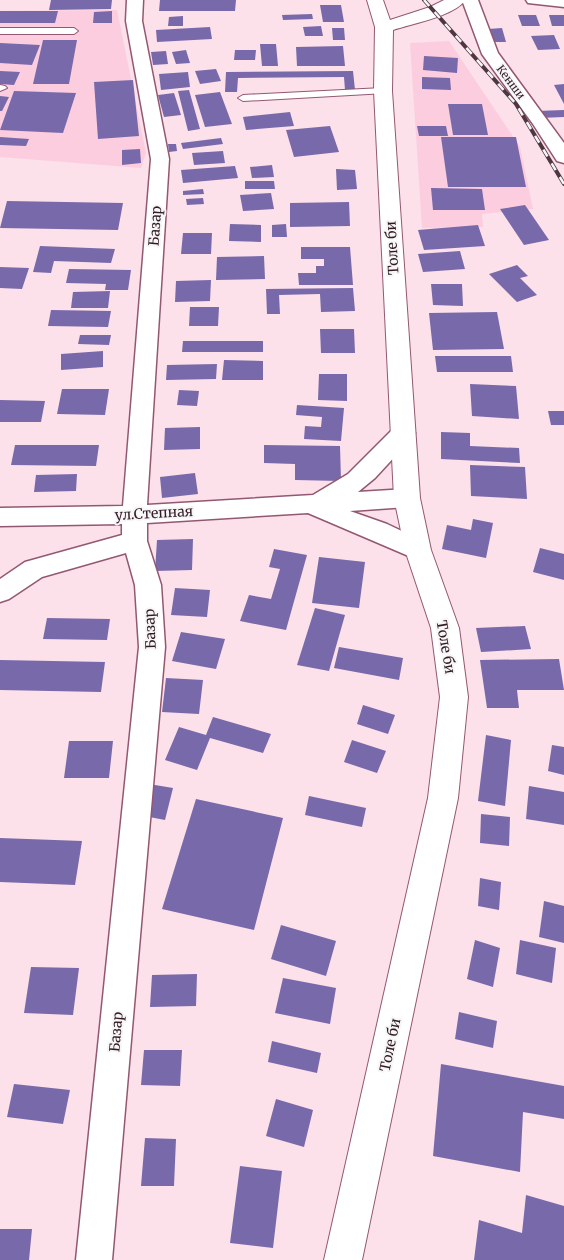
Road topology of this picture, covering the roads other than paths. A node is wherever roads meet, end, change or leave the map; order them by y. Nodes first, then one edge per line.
1 (135, 0) edge
2 (375, 0) edge
3 (458, 0) edge
4 (470, 0) edge
5 (534, 0) edge
6 (564, 2) edge
7 (384, 27) junction
8 (0, 31) edge
9 (74, 31) dead end
10 (383, 92) junction
11 (244, 98) dead end
12 (564, 157) edge
13 (403, 433) junction
14 (407, 498) junction
15 (307, 504) junction
16 (134, 515) junction
17 (0, 517) edge
18 (135, 542) junction
19 (418, 550) junction
20 (0, 592) edge
21 (94, 1260) edge
22 (343, 1260) edge

1 - 16 street, Базар
2 - 7 main road, Толе би
3 - 7 main road
4 - 12 street, Кенши
5 - 6 street
7 - 10 main road, Толе би
8 - 9 lane
10 - 11 lane
10 - 13 main road, Толе би
13 - 14 main road, Толе би
13 - 15 street
14 - 15 street, ул.Степная
14 - 19 main road, Толе би
15 - 16 street, ул.Степная
15 - 19 street, ул.Степная
16 - 17 street, ул.Степная
16 - 18 street, Базар
18 - 20 street
18 - 21 street, Базар
19 - 22 main road, Толе би

